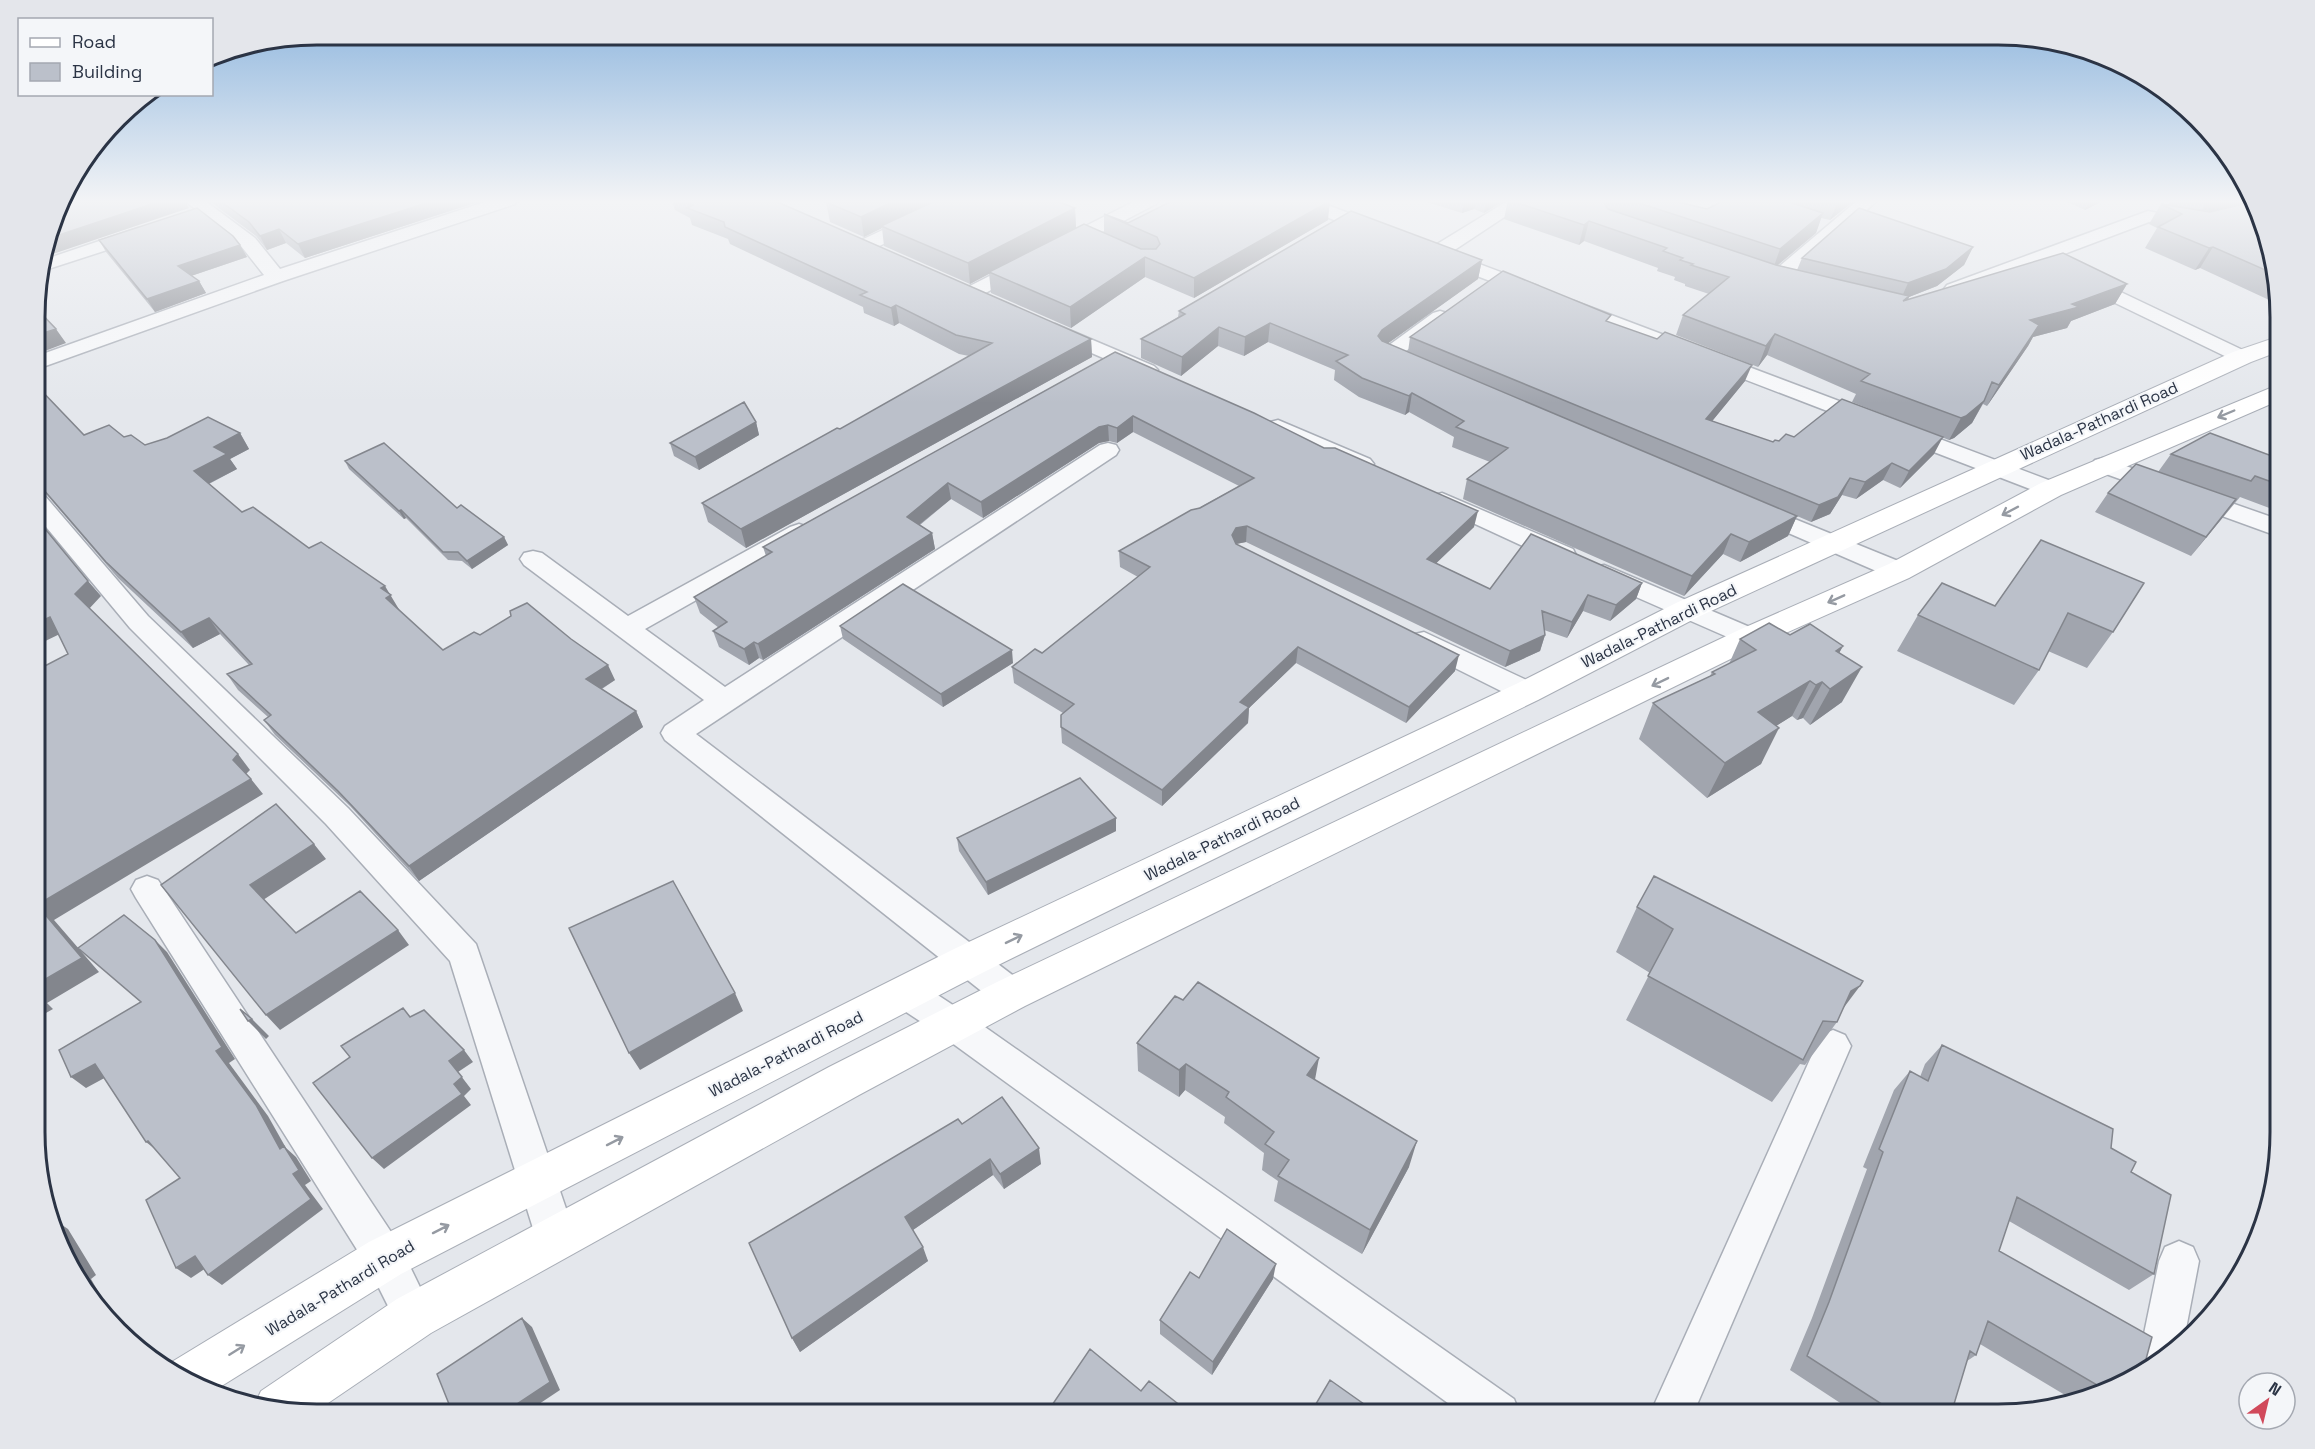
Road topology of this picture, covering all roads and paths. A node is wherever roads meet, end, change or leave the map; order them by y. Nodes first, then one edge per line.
1 (268, 268) edge
2 (304, 268) edge
3 (1020, 268) edge
4 (1474, 268) edge
5 (1789, 268) edge
6 (2010, 268) edge
7 (2059, 268) edge
8 (1754, 272) edge
9 (276, 277) junction
10 (1497, 277) junction
11 (1776, 279) junction
12 (950, 283) edge
13 (1799, 285) edge
14 (971, 293) junction
15 (1933, 297) edge
16 (992, 302) edge
17 (1033, 320) edge
18 (2270, 347) edge
19 (1125, 350) junction
20 (2242, 357) junction
21 (45, 360) edge
22 (1410, 364) edge
23 (1094, 368) edge
24 (1168, 379) edge
25 (2270, 395) edge
26 (1263, 421) edge
27 (1108, 450) dead end
28 (2103, 465) junction
29 (1995, 468) junction
30 (1381, 473) edge
31 (2051, 489) junction
32 (1425, 493) edge
33 (1738, 502) edge
34 (45, 510) edge
35 (823, 519) edge
36 (2270, 525) edge
37 (1836, 543) junction
38 (533, 559) dead end
39 (1899, 571) junction
40 (1687, 610) junction
41 (625, 629) junction
42 (1402, 630) edge
43 (1750, 637) junction
44 (1527, 692) junction
45 (724, 701) junction
46 (147, 889) dead end
47 (968, 961) junction
48 (906, 993) junction
49 (1011, 994) junction
50 (953, 1024) junction
51 (1833, 1046) edge
52 (536, 1182) junction
53 (556, 1238) junction
54 (385, 1258) junction
55 (2179, 1261) dead end
56 (414, 1316) junction
57 (2162, 1350) edge
58 (195, 1375) edge
59 (286, 1402) edge
60 (1485, 1404) edge
61 (1675, 1404) edge

1 - 9 street
2 - 9 street
3 - 14 street
4 - 10 street
5 - 11 street
6 - 15 street
7 - 20 street
8 - 11 street
9 - 21 street
10 - 22 street
10 - 29 street
11 - 13 street
12 - 14 street
14 - 16 street
17 - 19 street
18 - 20 main road, Wadala-Pathardi Road
19 - 23 street
19 - 24 street
20 - 29 main road, Wadala-Pathardi Road
25 -> 28 main road
26 - 30 street
27 - 45 street
28 - 31 main road
28 - 36 street
29 - 31 street
29 - 37 main road, Wadala-Pathardi Road
31 -> 39 main road
32 - 40 street
33 - 37 street
34 - 52 street
35 - 41 street
37 - 39 street
37 - 40 main road, Wadala-Pathardi Road
38 - 41 street
39 -> 43 main road
40 - 43 street
40 - 44 main road, Wadala-Pathardi Road
41 - 45 street
42 - 44 street
43 -> 49 main road
47 -> 44 main road, Wadala-Pathardi Road
45 - 47 street
46 - 54 street
47 - 48 main road, Wadala-Pathardi Road
47 - 49 street
48 - 50 street
52 -> 48 main road, Wadala-Pathardi Road
49 - 50 main road
50 - 53 main road
50 - 60 street
51 - 61 street
52 - 53 street
54 -> 52 main road, Wadala-Pathardi Road
53 - 56 main road
54 - 56 street
58 -> 54 main road, Wadala-Pathardi Road
55 - 57 street
56 - 59 main road

